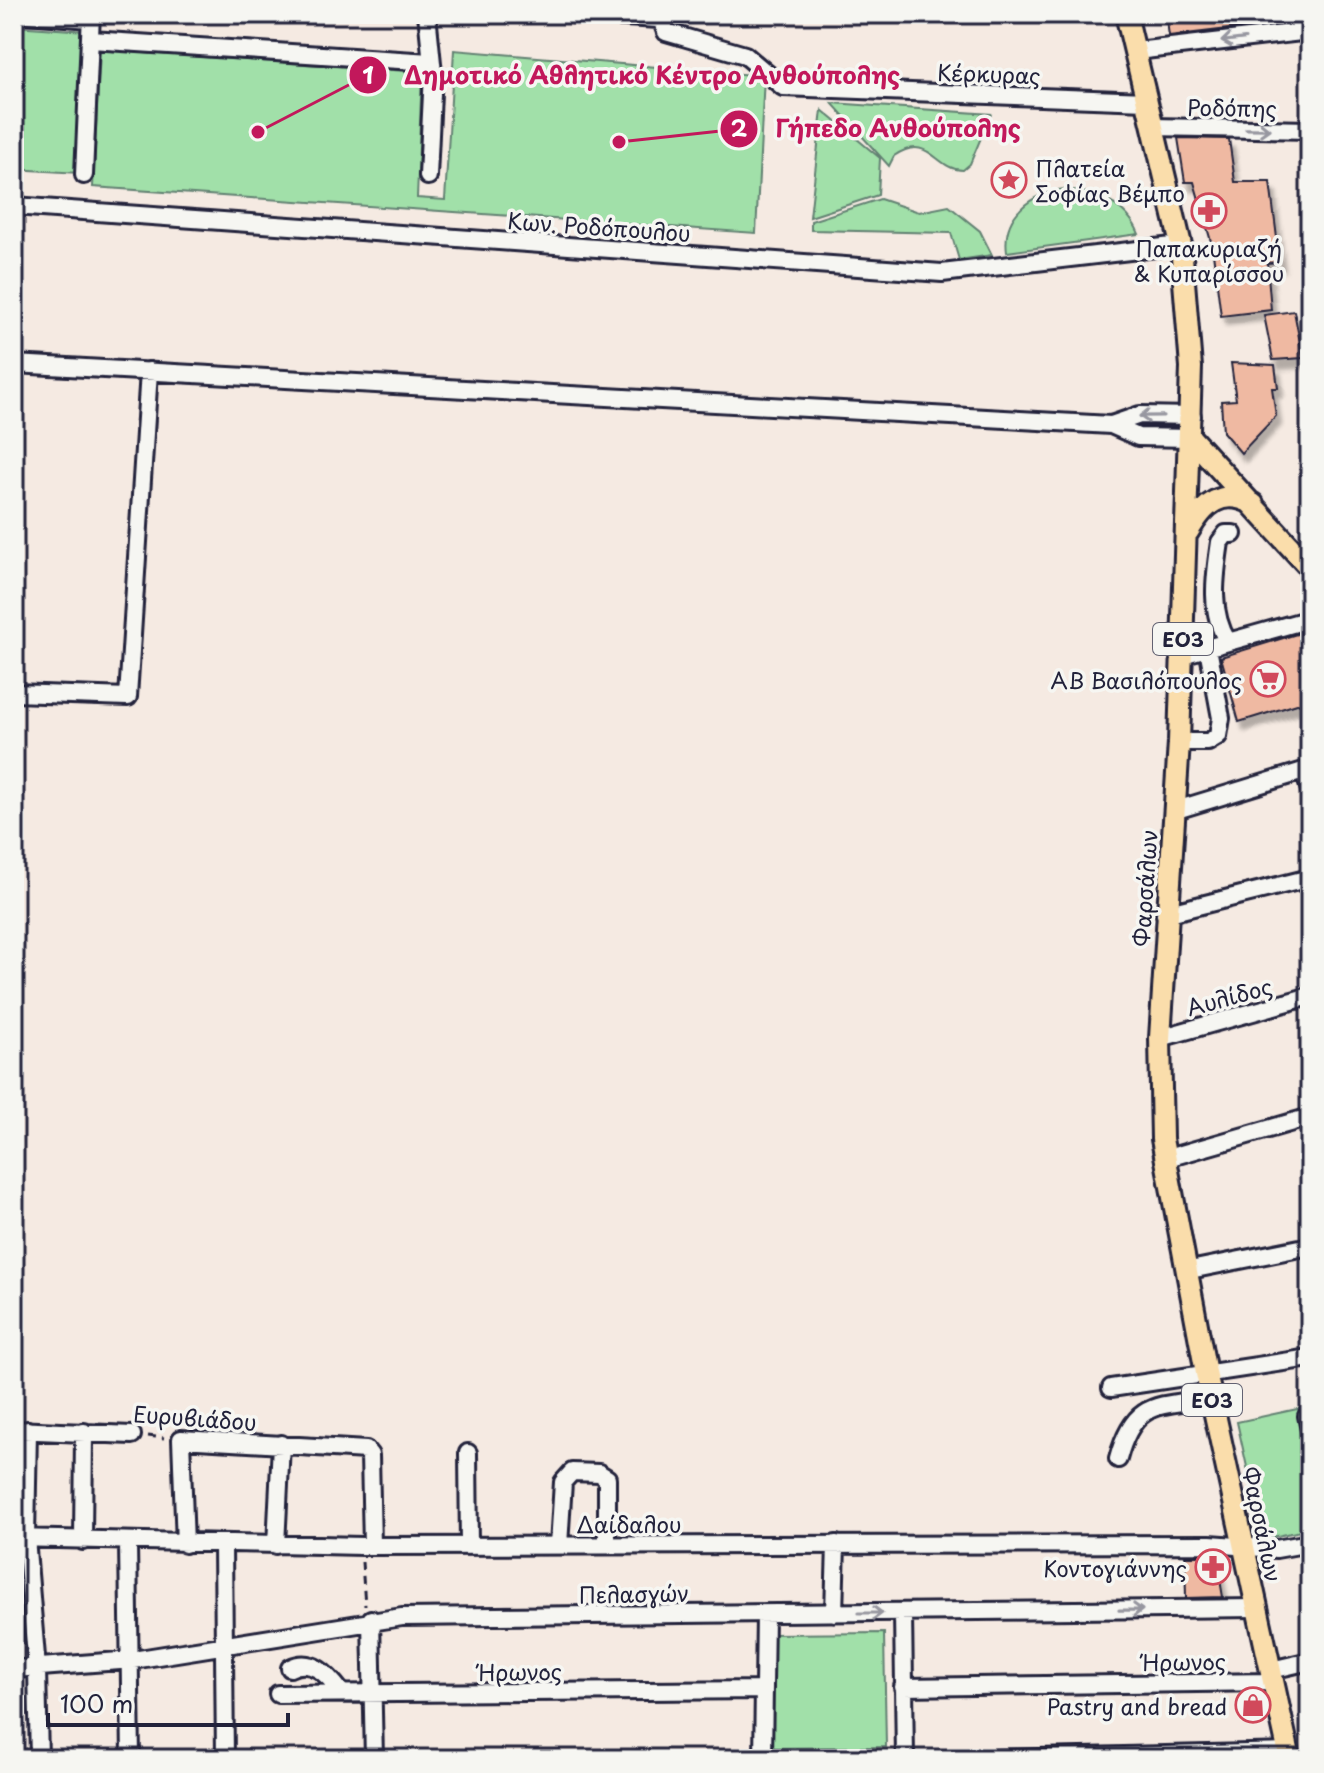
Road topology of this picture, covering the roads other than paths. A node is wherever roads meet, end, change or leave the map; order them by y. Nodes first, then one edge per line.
1 (27, 14) edge
2 (427, 14) edge
3 (574, 14) edge
4 (1126, 14) edge
5 (91, 16) edge
6 (659, 16) edge
7 (1310, 31) edge
8 (91, 40) junction
9 (1136, 51) junction
10 (430, 62) junction
11 (1146, 101) junction
12 (1152, 127) junction
13 (1310, 130) edge
14 (84, 175) dead end
15 (428, 176) dead end
16 (14, 206) edge
17 (1181, 245) junction
18 (14, 364) edge
19 (149, 371) junction
20 (1192, 416) junction
21 (1111, 425) junction
22 (1191, 438) junction
23 (1257, 506) junction
24 (1233, 534) dead end
25 (1186, 536) junction
26 (1310, 568) edge
27 (1310, 619) edge
28 (1228, 642) junction
29 (1208, 648) junction
30 (1182, 655) junction
31 (14, 693) edge
32 (1179, 742) junction
33 (1307, 770) edge
34 (1310, 790) edge
35 (1173, 811) junction
36 (1310, 878) edge
37 (1165, 914) junction
38 (1310, 996) edge
39 (1160, 1038) junction
40 (1310, 1117) edge
41 (1164, 1159) junction
42 (1310, 1246) edge
43 (1185, 1271) junction
44 (1310, 1358) edge
45 (1206, 1373) junction
46 (1111, 1388) dead end
47 (1211, 1398) junction
48 (21, 1430) edge
49 (84, 1432) junction
50 (132, 1435) road end
51 (281, 1444) junction
52 (468, 1453) dead end
53 (1118, 1459) dead end
54 (20, 1538) edge
55 (83, 1541) junction
56 (128, 1543) junction
57 (1310, 1543) edge
58 (185, 1544) junction
59 (836, 1544) junction
60 (223, 1545) junction
61 (276, 1545) junction
62 (559, 1545) junction
63 (607, 1545) junction
64 (1244, 1545) junction
65 (367, 1546) junction
66 (469, 1546) junction
67 (1257, 1608) junction
68 (834, 1613) junction
69 (903, 1613) junction
70 (765, 1614) junction
71 (368, 1620) junction
72 (223, 1646) junction
73 (133, 1660) junction
74 (1310, 1661) edge
75 (290, 1668) dead end
76 (14, 1669) edge
77 (37, 1669) junction
78 (1272, 1676) junction
79 (903, 1687) junction
80 (763, 1690) junction
81 (341, 1692) junction
82 (278, 1694) dead end
83 (373, 1695) junction
84 (1289, 1756) edge
85 (39, 1759) edge
86 (131, 1759) edge
87 (225, 1759) edge
88 (374, 1759) edge
89 (763, 1759) edge
90 (905, 1759) edge
91 (994, 1759) edge

1 - 5 street
2 - 10 street
3 - 6 street
4 - 9 main road, Φαρσάλων / ΕΟ3
5 - 8 street
6 - 11 street, Κέρκυρας
7 -> 9 street
8 - 10 street
8 - 14 street
9 - 11 main road, Φαρσάλων / ΕΟ3
10 - 15 street
11 - 12 main road, Φαρσάλων / ΕΟ3
12 -> 13 street, Ροδόπης
12 - 17 main road, Φαρσάλων / ΕΟ3
16 - 17 street, Κων. Ροδόπουλου
17 - 20 main road, Φαρσάλων / ΕΟ3
18 - 19 street
19 - 21 street
19 - 31 street
20 -> 21 street
20 - 22 main road, Φαρσάλων / ΕΟ3
21 - 22 street
22 - 23 main road
22 - 25 main road, Φαρσάλων / ΕΟ3
23 - 25 main road
23 - 26 main road
24 - 28 street
25 - 30 main road, Φαρσάλων / ΕΟ3
27 - 28 street
28 - 29 street
29 - 30 street
29 - 32 street
30 - 32 main road, Φαρσάλων / ΕΟ3
32 - 35 main road, Φαρσάλων / ΕΟ3
33 - 34 street
33 - 35 street
35 - 37 main road, Φαρσάλων / ΕΟ3
36 - 37 street
37 - 39 main road, Φαρσάλων / ΕΟ3
38 - 39 street, Αυλίδος
39 - 41 main road, Φαρσάλων / ΕΟ3
40 - 41 street
41 - 43 main road, Φαρσάλων / ΕΟ3
42 - 43 street
43 - 45 main road, Φαρσάλων / ΕΟ3
44 - 45 street
45 - 46 street
45 - 47 main road, Φαρσάλων / ΕΟ3
47 - 53 street
47 - 64 main road, Φαρσάλων / ΕΟ3
48 - 49 street, Ευρυβιάδου
48 - 54 street
49 - 50 street, Ευρυβιάδου
49 - 55 street
51 - 58 street, Ευρυβιάδου
51 - 61 street
51 - 65 street, Ευρυβιάδου
52 - 66 street
54 - 55 street, Δαίδαλου
54 - 77 street
55 - 56 street, Δαίδαλου
56 - 58 street, Δαίδαλου
56 - 73 street
57 - 64 street, Δαίδαλου
58 - 60 street, Δαίδαλου
59 - 63 street, Δαίδαλου
59 - 64 street, Δαίδαλου
59 - 68 street
60 - 61 street, Δαίδαλου
60 - 72 street
61 - 65 street, Δαίδαλου
62 - 63 street, Δαίδαλου
62 - 63 street
62 - 66 street, Δαίδαλου
64 - 67 main road, Φαρσάλων / ΕΟ3
65 - 66 street, Δαίδαλου
69 -> 67 street, Πελασγών
67 - 78 main road, Φαρσάλων / ΕΟ3
68 -> 69 street, Πελασγών
68 - 70 street, Πελασγών
69 - 79 street
70 - 71 street, Πελασγών
70 - 80 street
71 - 72 street, Πελασγών
71 - 83 street
72 - 73 street, Πελασγών
72 - 87 street
73 - 77 street, Πελασγών
73 - 86 street
74 - 78 street, Ήρωνος
75 - 81 street
76 - 77 street, Πελασγών
77 - 85 street
78 - 79 street, Ήρωνος
78 - 84 main road, Φαρσάλων / ΕΟ3
79 - 90 street
80 - 83 street, Ήρωνος
80 - 89 street
81 - 82 street, Ήρωνος
81 - 83 street, Ήρωνος
83 - 88 street
84 - 91 street

